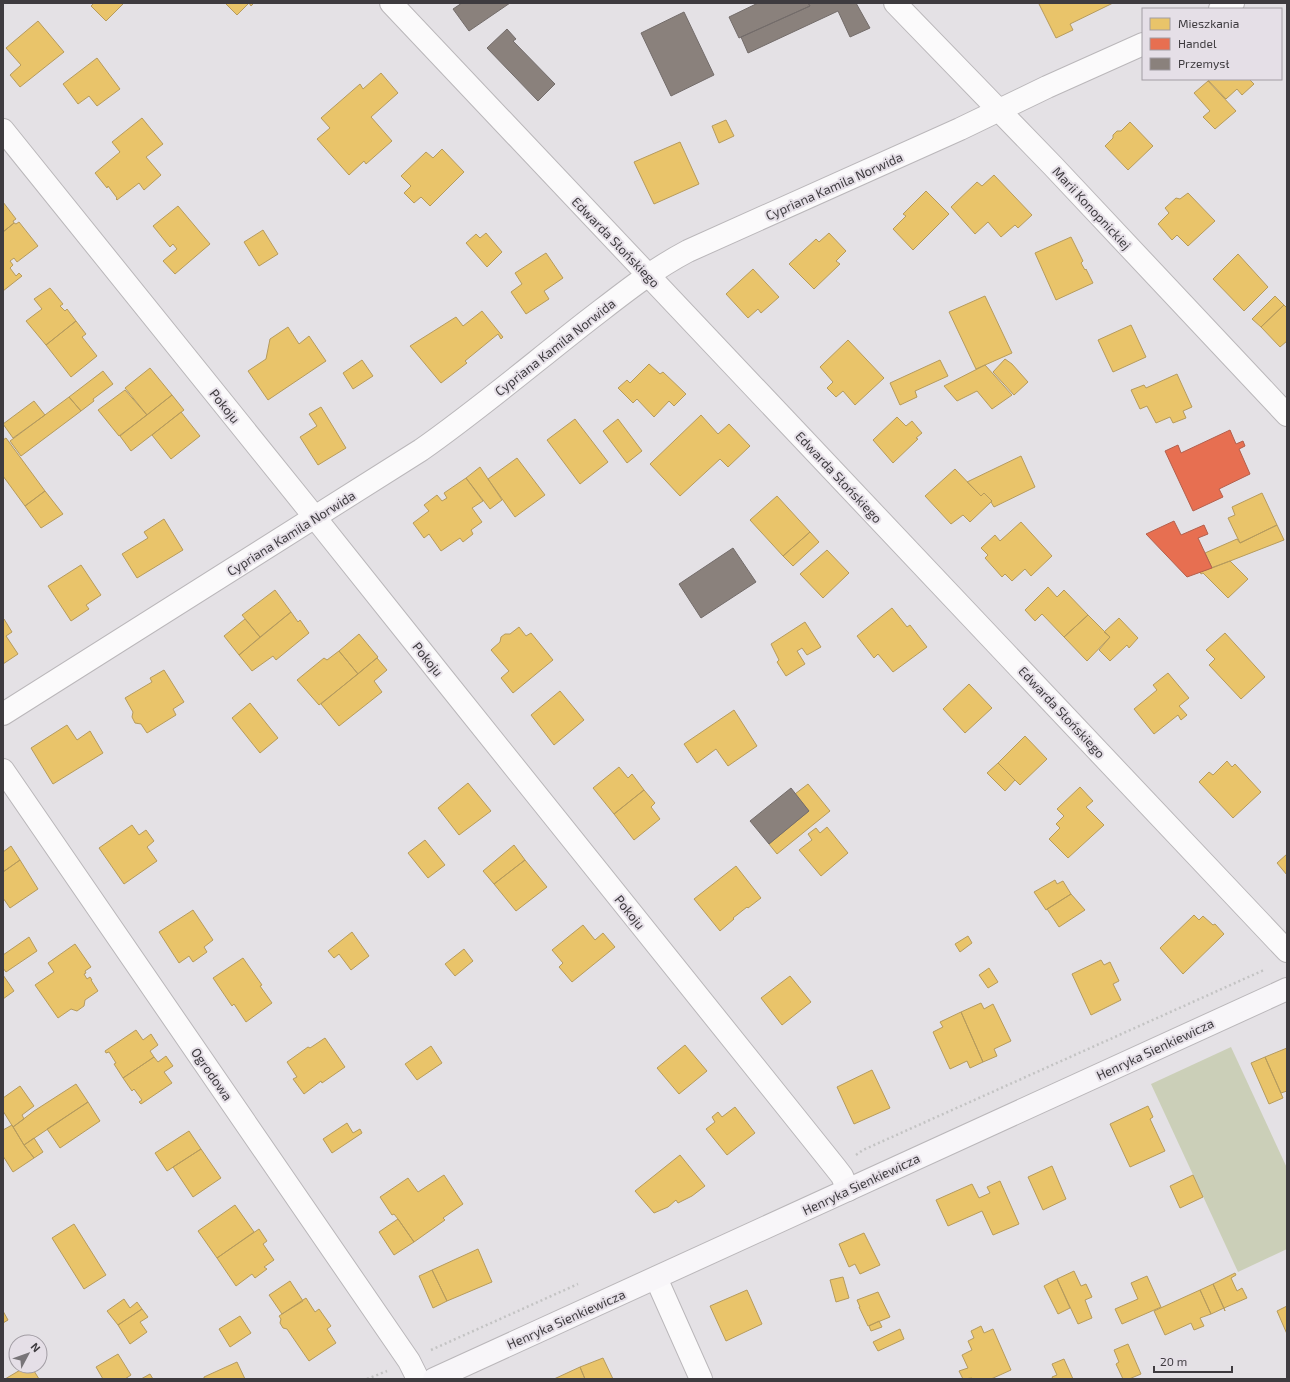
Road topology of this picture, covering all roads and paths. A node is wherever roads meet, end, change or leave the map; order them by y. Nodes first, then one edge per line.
1 (391, 3) edge
2 (895, 3) edge
3 (1233, 3) edge
4 (1222, 8) edge
5 (1142, 44) edge
6 (999, 110) junction
7 (3, 130) edge
8 (647, 275) junction
9 (1287, 415) edge
10 (315, 518) junction
11 (3, 714) edge
12 (3, 770) edge
13 (1287, 951) edge
14 (1271, 967) dead end
15 (1287, 989) edge
16 (853, 1157) dead end
17 (848, 1190) junction
18 (656, 1278) junction
19 (392, 1368) dead end
20 (368, 1379) edge
21 (418, 1379) edge
22 (434, 1379) edge
23 (701, 1379) edge

1 - 8 street, Edwarda Słońskiego
2 - 6 street, Marii Konopnickiej
3 - 4 street
5 - 6 street, Cypriana Kamila Norwida
6 - 8 street, Cypriana Kamila Norwida
6 - 9 street, Marii Konopnickiej
7 - 10 street, Pokoju
8 - 10 street, Cypriana Kamila Norwida
8 - 13 street, Edwarda Słońskiego
10 - 11 street, Cypriana Kamila Norwida
10 - 17 street, Pokoju
12 - 21 street, Ogrodowa
14 - 16 path
15 - 17 street, Henryka Sienkiewicza
17 - 18 street, Henryka Sienkiewicza
18 - 22 street, Henryka Sienkiewicza
18 - 23 street
19 - 20 path

